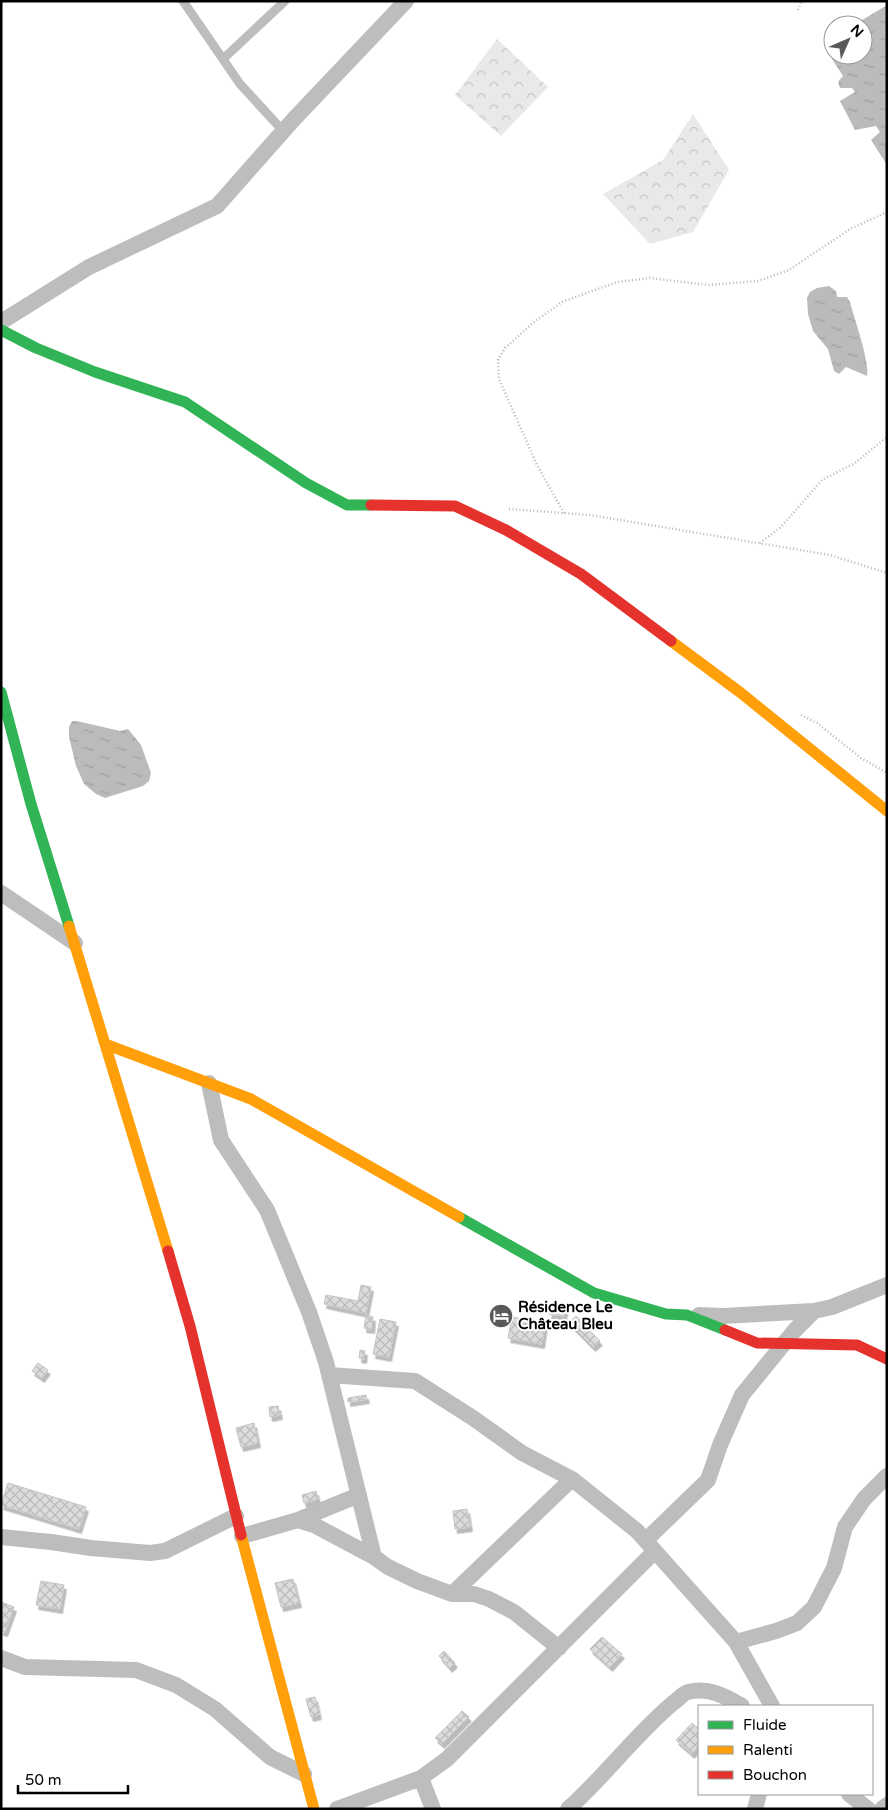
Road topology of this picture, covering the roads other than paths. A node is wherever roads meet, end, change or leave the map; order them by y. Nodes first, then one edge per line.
1 (183, 1) edge
2 (286, 1) edge
3 (406, 1) edge
4 (224, 58) junction
5 (284, 132) junction
6 (1, 322) edge
7 (1, 330) edge
8 (1, 692) edge
9 (887, 811) edge
10 (4, 900) edge
11 (75, 943) junction
12 (105, 1044) junction
13 (209, 1083) junction
14 (887, 1285) edge
15 (814, 1311) junction
16 (687, 1315) junction
17 (784, 1343) junction
18 (887, 1359) edge
19 (329, 1374) junction
20 (887, 1476) edge
21 (572, 1478) junction
22 (359, 1495) junction
23 (236, 1516) junction
24 (298, 1520) junction
25 (242, 1536) junction
26 (1, 1538) edge
27 (651, 1546) junction
28 (374, 1557) junction
29 (452, 1594) junction
30 (736, 1642) junction
31 (559, 1648) junction
32 (1, 1658) edge
33 (740, 1705) edge
34 (771, 1705) edge
35 (304, 1774) junction
36 (421, 1778) junction
37 (758, 1795) edge
38 (850, 1795) edge
39 (887, 1805) edge
40 (314, 1809) edge
41 (337, 1809) edge
42 (433, 1809) edge
43 (568, 1809) edge
44 (755, 1809) edge
45 (868, 1809) edge
46 (882, 1809) edge

1 - 4 lane
2 - 4 lane
3 - 5 street
4 - 5 lane
5 - 6 street
7 - 9 street
8 - 11 street
10 - 11 street
11 - 12 street
12 - 13 street
12 - 23 street
13 - 16 street
13 - 19 street
14 - 15 street
15 - 16 street
15 - 17 street
16 - 17 street
17 - 18 street
17 - 27 street
19 - 21 street
19 - 22 street
20 - 30 street
21 - 27 street
21 - 29 street
22 - 24 street
22 - 28 street
23 - 25 street
23 - 26 street
24 - 25 street
24 - 28 street
25 - 35 street
27 - 30 street
27 - 31 street
28 - 29 street
29 - 31 street
30 - 34 street
31 - 36 street
32 - 35 street
33 - 43 street
35 - 40 street
36 - 41 street
36 - 42 street
37 - 44 street
38 - 45 street
39 - 46 street

